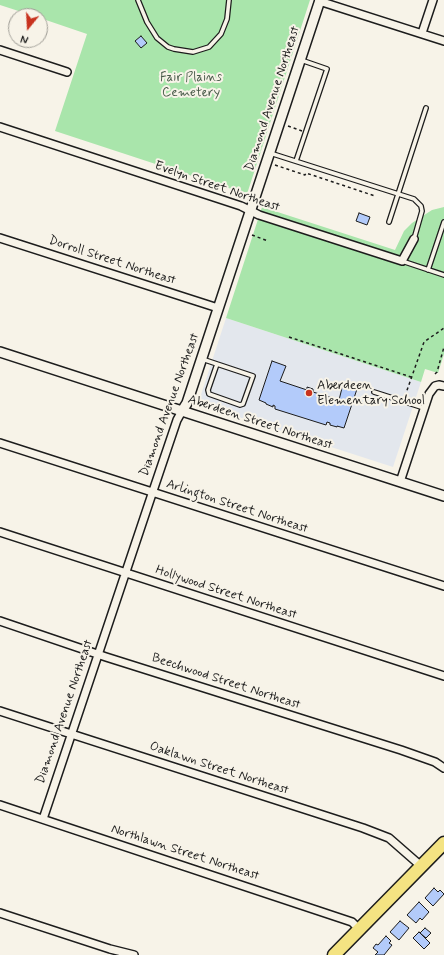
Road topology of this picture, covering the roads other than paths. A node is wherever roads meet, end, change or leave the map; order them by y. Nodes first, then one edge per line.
1 (138, 0) edge
2 (229, 0) edge
3 (433, 0) edge
4 (320, 1) edge
5 (422, 33) junction
6 (444, 40) edge
7 (0, 50) edge
8 (300, 60) junction
9 (67, 72) dead end
10 (426, 108) dead end
11 (0, 127) edge
12 (269, 153) junction
13 (296, 161) junction
14 (398, 194) junction
15 (250, 210) junction
16 (388, 222) dead end
17 (444, 222) edge
18 (0, 238) edge
19 (414, 239) joint
20 (402, 261) junction
21 (428, 270) junction
22 (444, 275) edge
23 (218, 308) junction
24 (0, 352) edge
25 (201, 358) junction
26 (217, 364) junction
27 (442, 386) edge
28 (374, 392) dead end
29 (424, 408) junction
30 (182, 411) junction
31 (0, 443) edge
32 (400, 482) junction
33 (152, 492) junction
34 (444, 496) edge
35 (0, 532) edge
36 (125, 573) junction
37 (444, 586) edge
38 (0, 621) edge
39 (98, 653) junction
40 (444, 676) edge
41 (0, 711) edge
42 (71, 734) junction
43 (444, 768) edge
44 (0, 805) edge
45 (43, 819) junction
46 (444, 843) edge
47 (421, 866) junction
48 (0, 913) edge
49 (359, 929) junction
50 (134, 955) edge
51 (334, 955) edge

1 - 2 lane
3 - 5 street
4 - 5 street
4 - 8 street, Diamond Avenue Northeast
5 - 6 street
7 - 9 street
8 - 12 street, Diamond Avenue Northeast
8 - 13 lane
10 - 14 lane
11 - 15 street, Evelyn Street Northeast
12 - 13 lane
12 - 15 street, Diamond Avenue Northeast
13 - 14 lane
14 - 16 lane
14 - 19 lane
15 - 20 street, Evelyn Street Northeast
15 - 23 street, Diamond Avenue Northeast
17 - 21 lane
18 - 23 street, Dorroll Street Northeast
19 - 20 street
20 - 21 lane
21 - 22 lane
23 - 25 street, Diamond Avenue Northeast
24 - 30 street, Aberdeen Street Northeast
25 - 26 lane
25 - 30 street, Diamond Avenue Northeast
26 - 26 lane
27 - 29 street
28 - 29 lane
29 - 32 street
30 - 32 street, Aberdeen Street Northeast
30 - 33 street, Diamond Avenue Northeast
31 - 33 street, Arlington Street Northeast
32 - 34 street, Aberdeen Street Northeast
33 - 36 street, Diamond Avenue Northeast
33 - 37 street, Arlington Street Northeast
35 - 36 street, Hollywood Street Northeast
36 - 39 street, Diamond Avenue Northeast
36 - 40 street, Hollywood Street Northeast
38 - 39 street, Beechwood Street Northeast
39 - 42 street, Diamond Avenue Northeast
39 - 43 street, Beechwood Street Northeast
41 - 42 street, Oaklawn Street Northeast
42 - 45 street, Diamond Avenue Northeast
42 - 47 street, Oaklawn Street Northeast
44 - 45 street, Northlawn Street Northeast
45 - 49 street, Northlawn Street Northeast
46 - 47 main road
47 - 49 main road
48 - 50 street
49 - 51 main road

